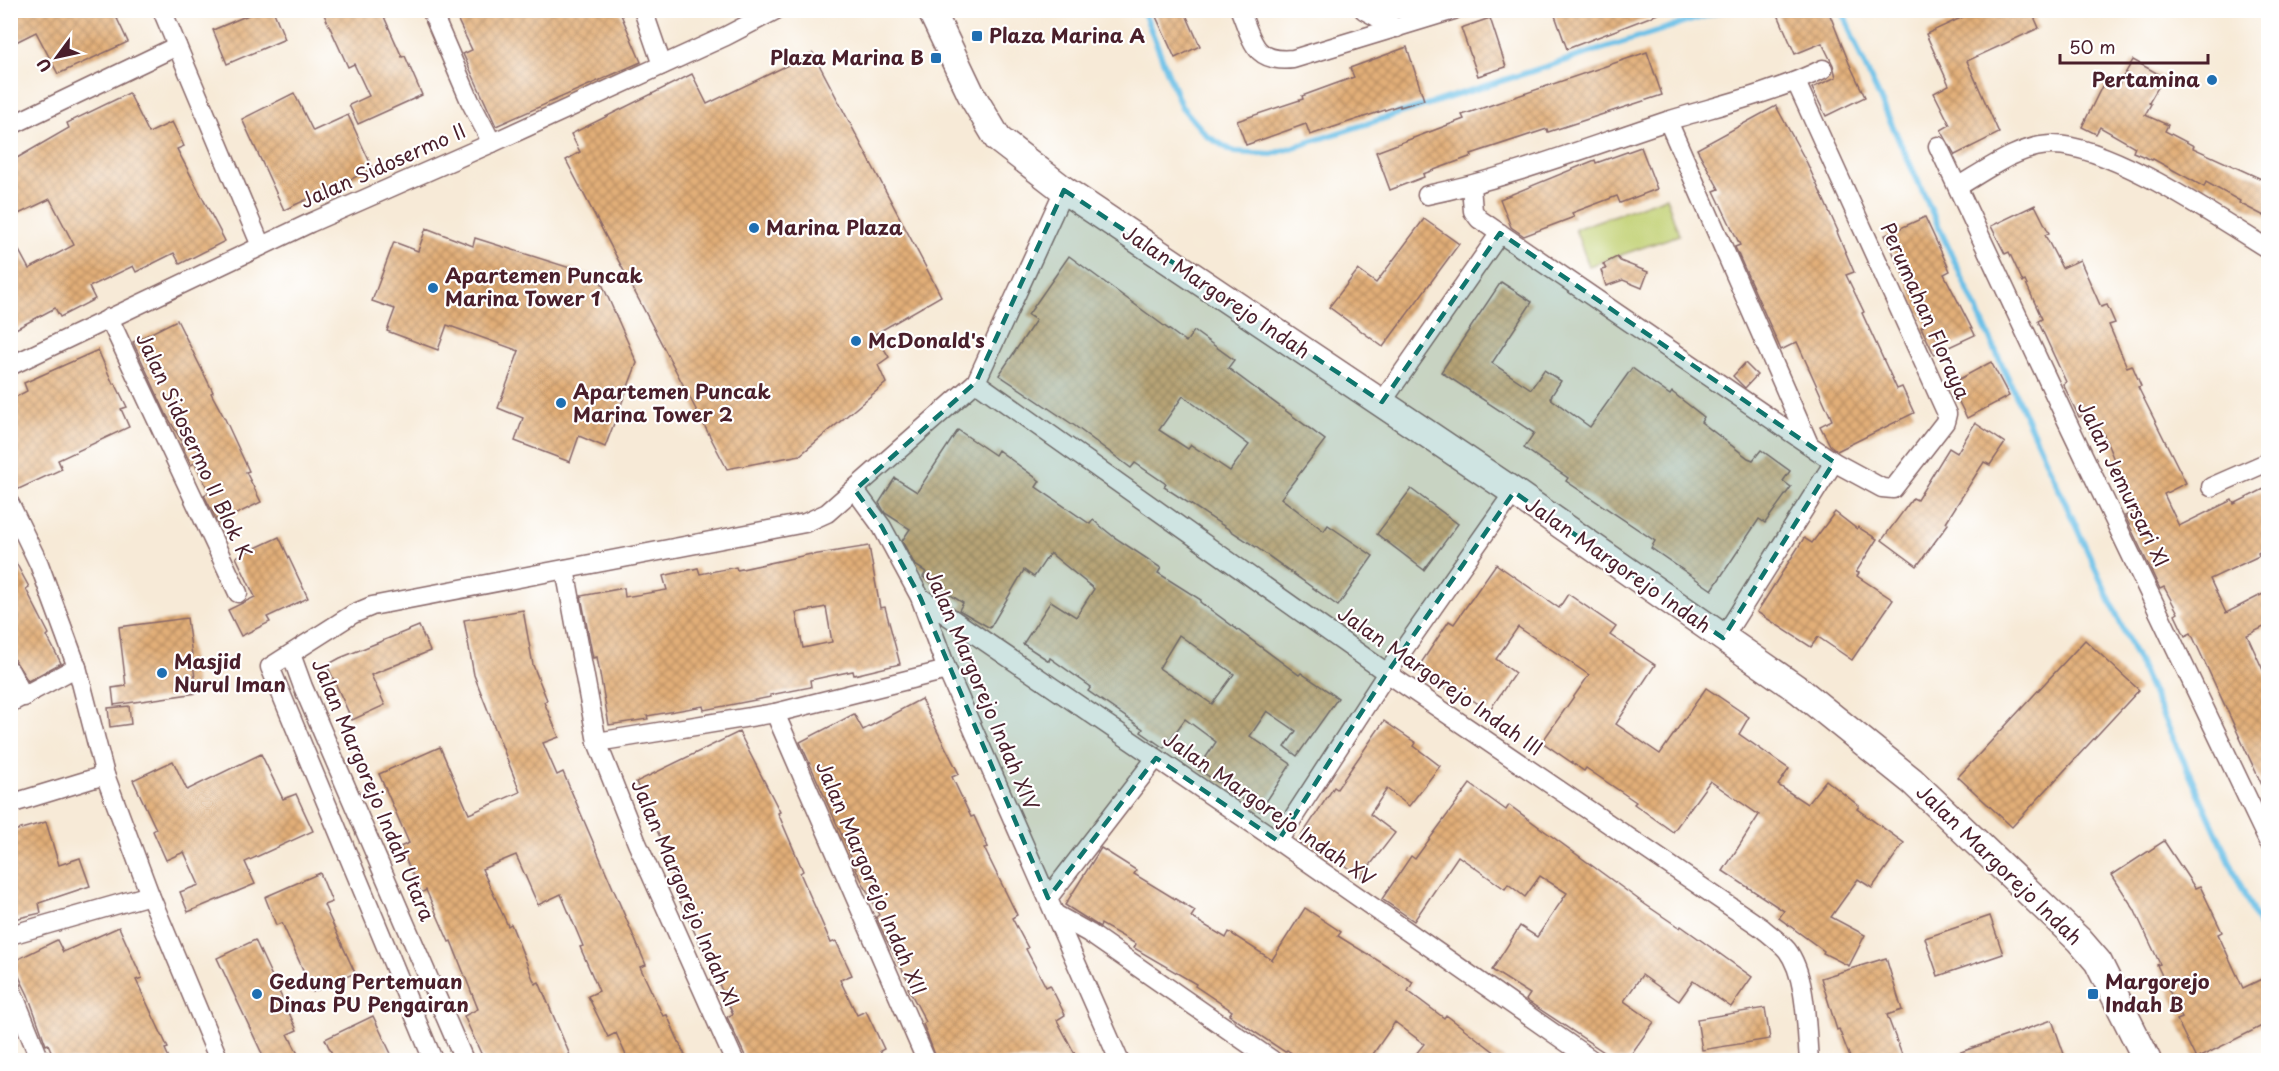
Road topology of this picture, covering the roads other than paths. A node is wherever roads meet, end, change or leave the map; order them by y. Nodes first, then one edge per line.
1 (162, 10) edge
2 (431, 10) edge
3 (643, 10) edge
4 (776, 10) edge
5 (931, 10) edge
6 (948, 10) edge
7 (1240, 10) edge
8 (1364, 10) edge
9 (1454, 10) edge
10 (1397, 28) junction
11 (177, 46) junction
12 (662, 65) junction
13 (1823, 69) dead end
14 (1796, 82) junction
15 (1668, 121) junction
16 (10, 126) edge
17 (492, 143) junction
18 (1938, 146) dead end
19 (1013, 149) junction
20 (1471, 186) junction
21 (1959, 186) junction
22 (1064, 190) junction
23 (1427, 195) dead end
24 (1500, 233) junction
25 (261, 246) junction
26 (2268, 249) edge
27 (109, 318) junction
28 (10, 366) edge
29 (976, 382) junction
30 (1382, 402) junction
31 (1810, 445) junction
32 (1834, 462) junction
33 (2268, 462) edge
34 (2211, 487) dead end
35 (855, 490) junction
36 (1514, 492) junction
37 (10, 504) edge
38 (564, 569) junction
39 (238, 593) dead end
40 (920, 597) junction
41 (1723, 638) junction
42 (291, 654) junction
43 (77, 667) junction
44 (947, 670) junction
45 (10, 671) edge
46 (1387, 673) junction
47 (17, 700) edge
48 (775, 713) junction
49 (597, 742) junction
50 (1156, 758) junction
51 (105, 775) junction
52 (10, 804) edge
53 (1278, 841) junction
54 (2268, 841) edge
55 (150, 895) junction
56 (1052, 906) junction
57 (10, 935) edge
58 (10, 986) edge
59 (40, 1060) edge
60 (219, 1060) edge
61 (433, 1060) edge
62 (464, 1060) edge
63 (734, 1060) edge
64 (926, 1060) edge
65 (1119, 1060) edge
66 (1272, 1060) edge
67 (1592, 1060) edge
68 (1809, 1060) edge
69 (2147, 1060) edge

1 - 11 street
2 - 17 street
3 - 12 street
4 - 12 street, Jalan Sidosermo II
5 - 19 main road, Jalan Margorejo Indah
6 - 19 main road
7 - 10 street
8 - 10 street
9 - 10 street
11 - 16 street
11 - 25 street
12 - 17 street, Jalan Sidosermo II
13 - 14 street
14 - 15 street
14 - 32 street, Perumahan Floraya
15 - 20 street
15 - 31 street
17 - 25 street, Jalan Sidosermo II
18 - 21 street, Jalan Jemursari XI
19 - 22 main road, Jalan Margorejo Indah
20 - 23 street
20 - 24 street, Perumahan Floraya
21 - 26 street
21 - 54 street, Jalan Jemursari XI
22 - 29 street
22 - 30 main road, Jalan Margorejo Indah
24 - 30 street
24 - 31 street, Perumahan Floraya
25 - 27 street, Jalan Sidosermo II
27 - 28 street, Jalan Sidosermo II
27 - 39 street, Jalan Sidosermo II Blok K
29 - 35 street
29 - 46 street, Jalan Margorejo Indah III
30 - 36 main road, Jalan Margorejo Indah
31 - 32 street, Perumahan Floraya
32 - 41 street
33 - 34 street
35 - 38 street
35 - 40 street, Jalan Margorejo Indah XIV
36 - 41 main road, Jalan Margorejo Indah
36 - 46 street
37 - 43 street
38 - 42 street
38 - 49 street, Jalan Margorejo Indah XI
40 - 44 street, Jalan Margorejo Indah XIV
40 - 50 street, Jalan Margorejo Indah XV
41 - 69 main road, Jalan Margorejo Indah
42 - 61 street, Jalan Margorejo Indah Utara
42 - 62 street, Jalan Margorejo Indah Utara
43 - 47 street
43 - 51 street
44 - 48 street
44 - 56 street, Jalan Margorejo Indah XIV
45 - 47 street
46 - 53 street
46 - 68 street, Jalan Margorejo Indah III
48 - 49 street
48 - 64 street, Jalan Margorejo Indah XII
49 - 63 street, Jalan Margorejo Indah XI
50 - 53 street, Jalan Margorejo Indah XV
50 - 56 street
51 - 52 street
51 - 55 street
53 - 67 street, Jalan Margorejo Indah XV
55 - 57 street
55 - 60 street
56 - 65 street, Jalan Margorejo Indah XIV
56 - 66 street
58 - 59 street

